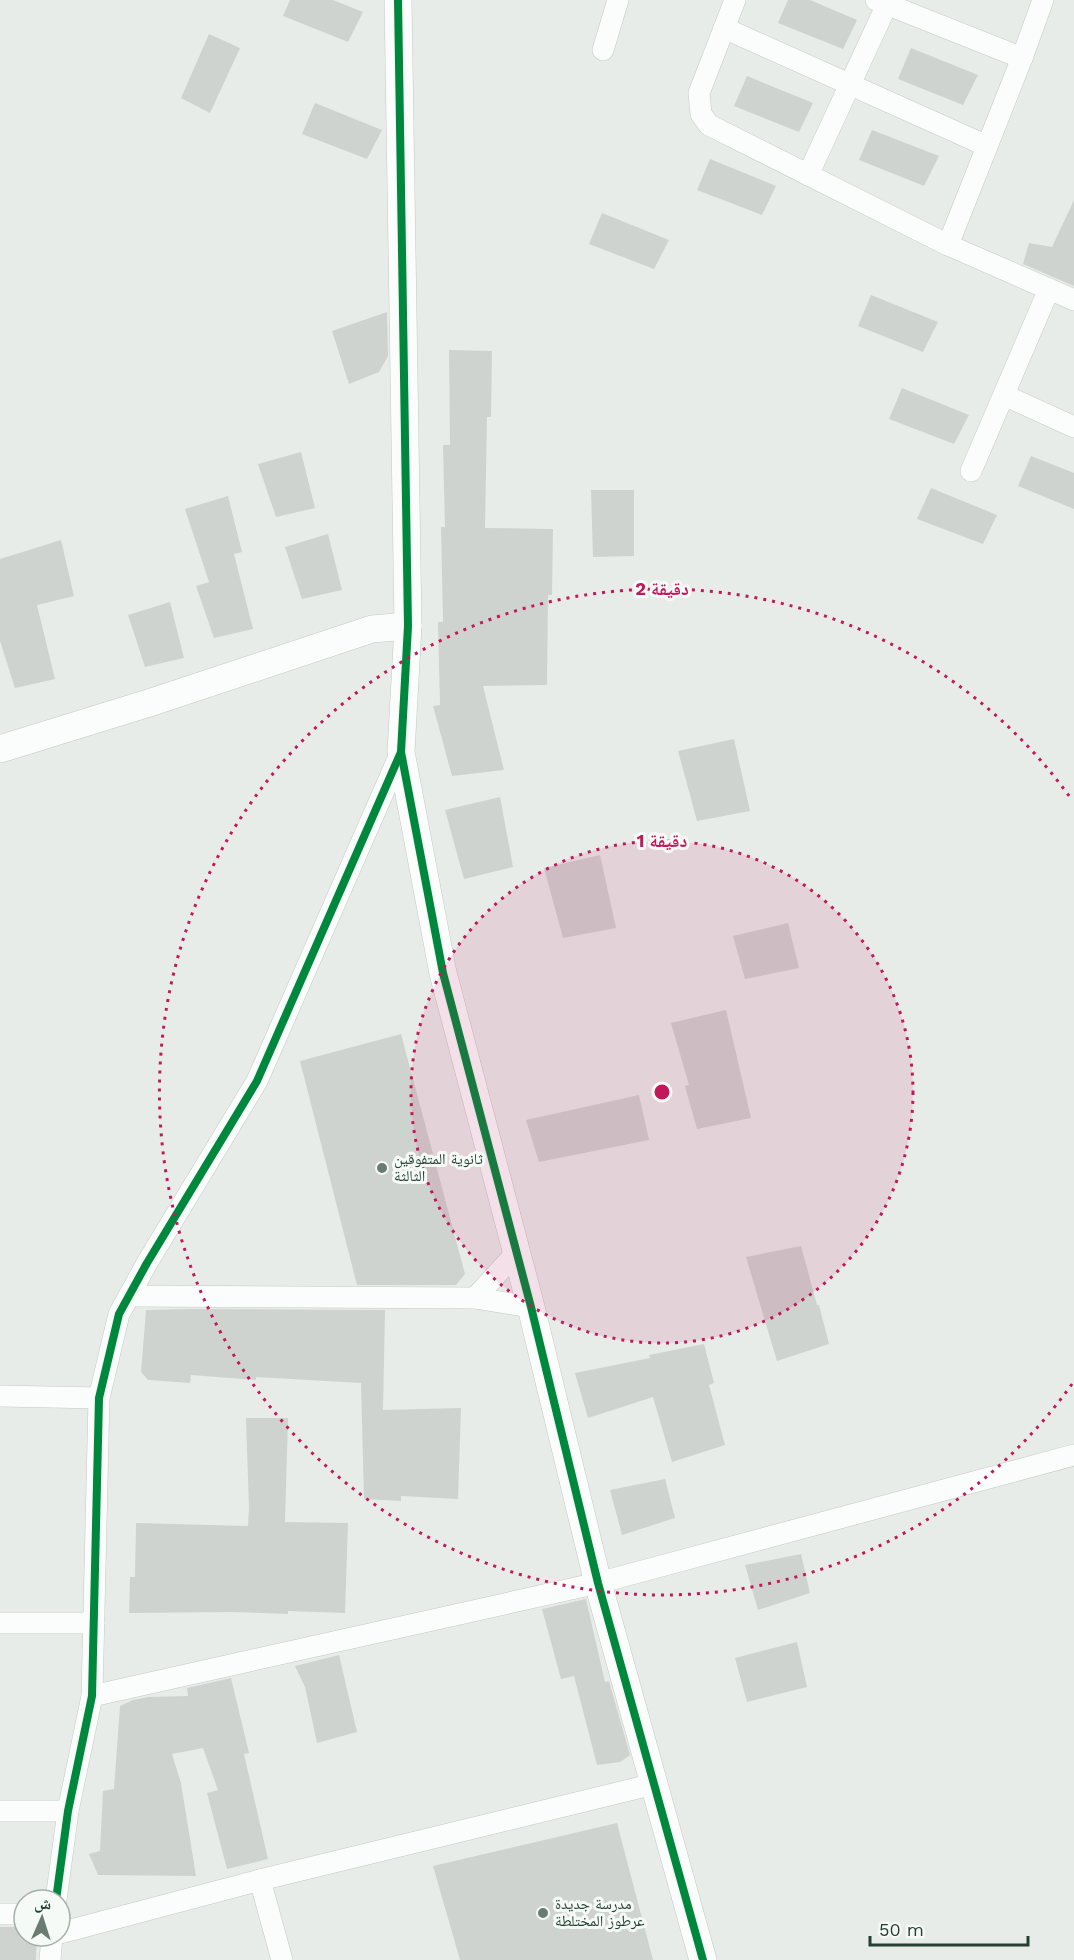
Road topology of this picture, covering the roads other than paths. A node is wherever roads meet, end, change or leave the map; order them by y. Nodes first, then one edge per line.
1 (398, 0) edge
2 (618, 0) edge
3 (735, 0) edge
4 (1043, 0) edge
5 (884, 2) edge
6 (724, 28) junction
7 (603, 50) dead end
8 (1022, 58) junction
9 (850, 84) junction
10 (987, 146) junction
11 (808, 175) junction
12 (948, 245) junction
13 (1049, 289) junction
14 (1074, 300) edge
15 (1004, 394) junction
16 (1074, 428) edge
17 (971, 471) dead end
18 (408, 626) junction
19 (0, 749) edge
20 (400, 752) junction
21 (517, 1252) junction
22 (129, 1296) junction
23 (475, 1298) junction
24 (531, 1306) junction
25 (0, 1396) edge
26 (99, 1398) junction
27 (1074, 1455) edge
28 (598, 1583) junction
29 (0, 1623) edge
30 (94, 1623) junction
31 (92, 1696) junction
32 (654, 1784) junction
33 (0, 1811) edge
34 (68, 1811) junction
35 (260, 1880) junction
36 (58, 1888) edge
37 (72, 1930) edge
38 (282, 1960) edge
39 (703, 1960) edge

1 - 18 street
2 - 7 street
3 - 6 street
4 - 8 street
5 - 8 street
5 - 9 street
6 - 9 street
6 - 11 street
8 - 10 street
9 - 10 street
9 - 11 street
10 - 12 street
11 - 12 street
12 - 13 street
13 - 14 street
13 - 15 street
15 - 16 street
15 - 17 street
18 - 19 street
18 - 20 street
20 - 21 street
20 - 22 street
21 - 23 street
21 - 24 street
22 - 23 street
22 - 26 street
23 - 24 street
24 - 28 street
25 - 26 street
26 - 30 street
27 - 28 street
28 - 31 street
28 - 32 street
29 - 30 street
30 - 31 street
31 - 34 street
32 - 35 street
32 - 39 street
33 - 34 street
34 - 36 street
35 - 37 street
35 - 38 street

